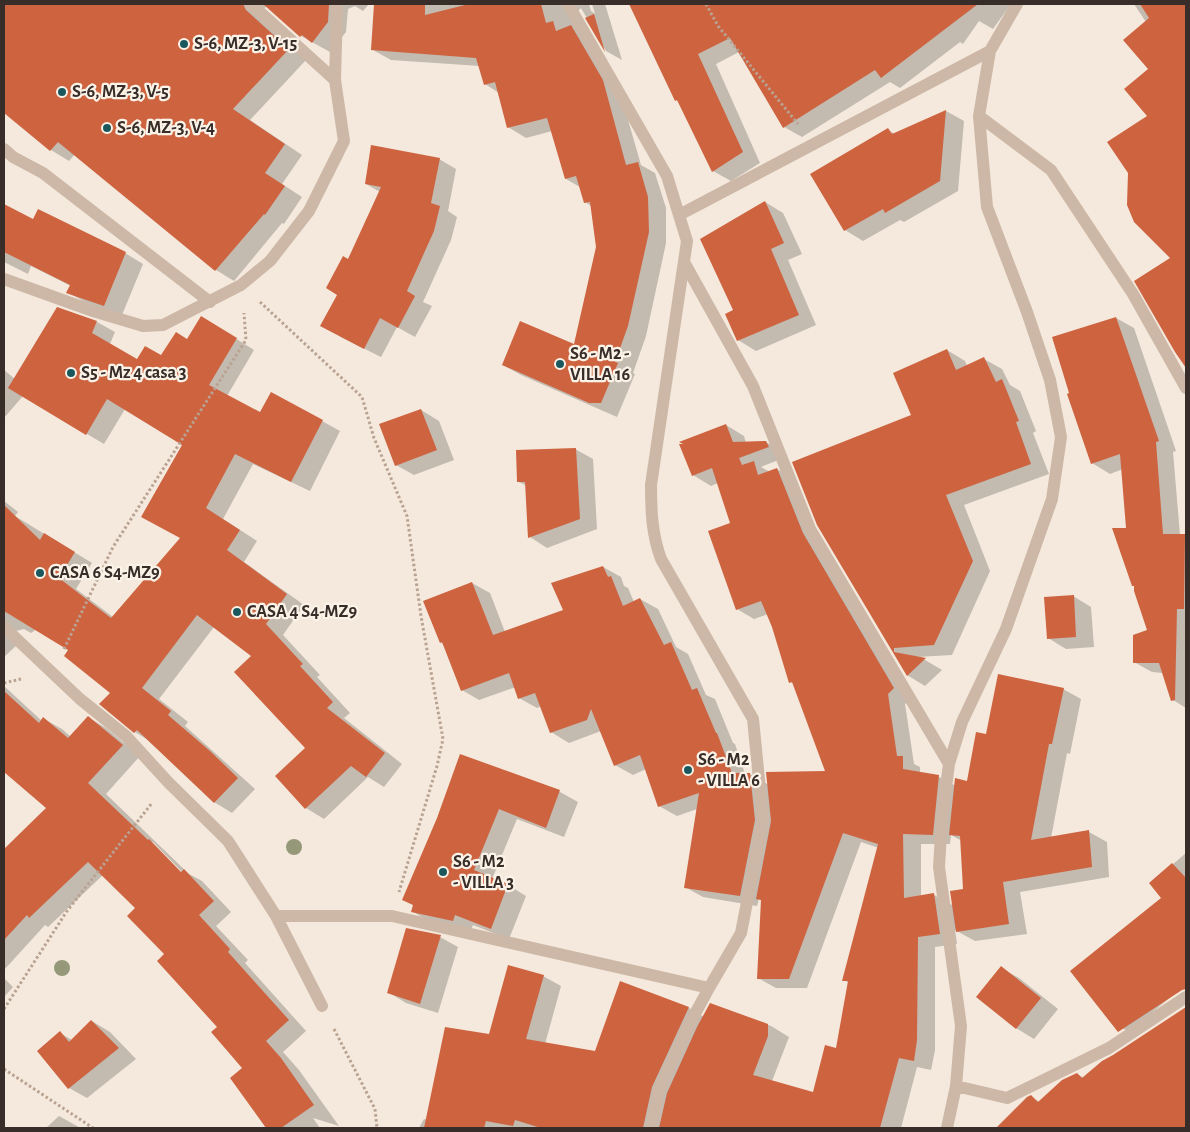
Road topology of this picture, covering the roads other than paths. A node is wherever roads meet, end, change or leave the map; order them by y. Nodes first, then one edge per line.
1 (251, 4) edge
2 (337, 4) edge
3 (568, 4) edge
4 (1017, 4) edge
5 (990, 51) junction
6 (334, 80) junction
7 (979, 116) junction
8 (4, 149) edge
9 (680, 215) junction
10 (684, 262) junction
11 (4, 279) edge
12 (210, 302) junction
13 (1186, 388) edge
14 (4, 627) edge
15 (949, 764) junction
16 (276, 916) junction
17 (709, 988) junction
18 (1186, 997) edge
19 (322, 1006) road end
20 (956, 1086) junction
21 (651, 1128) edge
22 (947, 1128) edge

1 - 6 street
2 - 6 street
3 - 9 street
4 - 5 street
5 - 7 street
5 - 9 street
6 - 12 street
7 - 13 street
7 - 15 street
8 - 12 street
9 - 10 street
10 - 15 street
10 - 17 street
11 - 12 street
14 - 16 street
15 - 20 street
16 - 17 street
16 - 19 street
17 - 21 street
18 - 20 street
20 - 22 street

